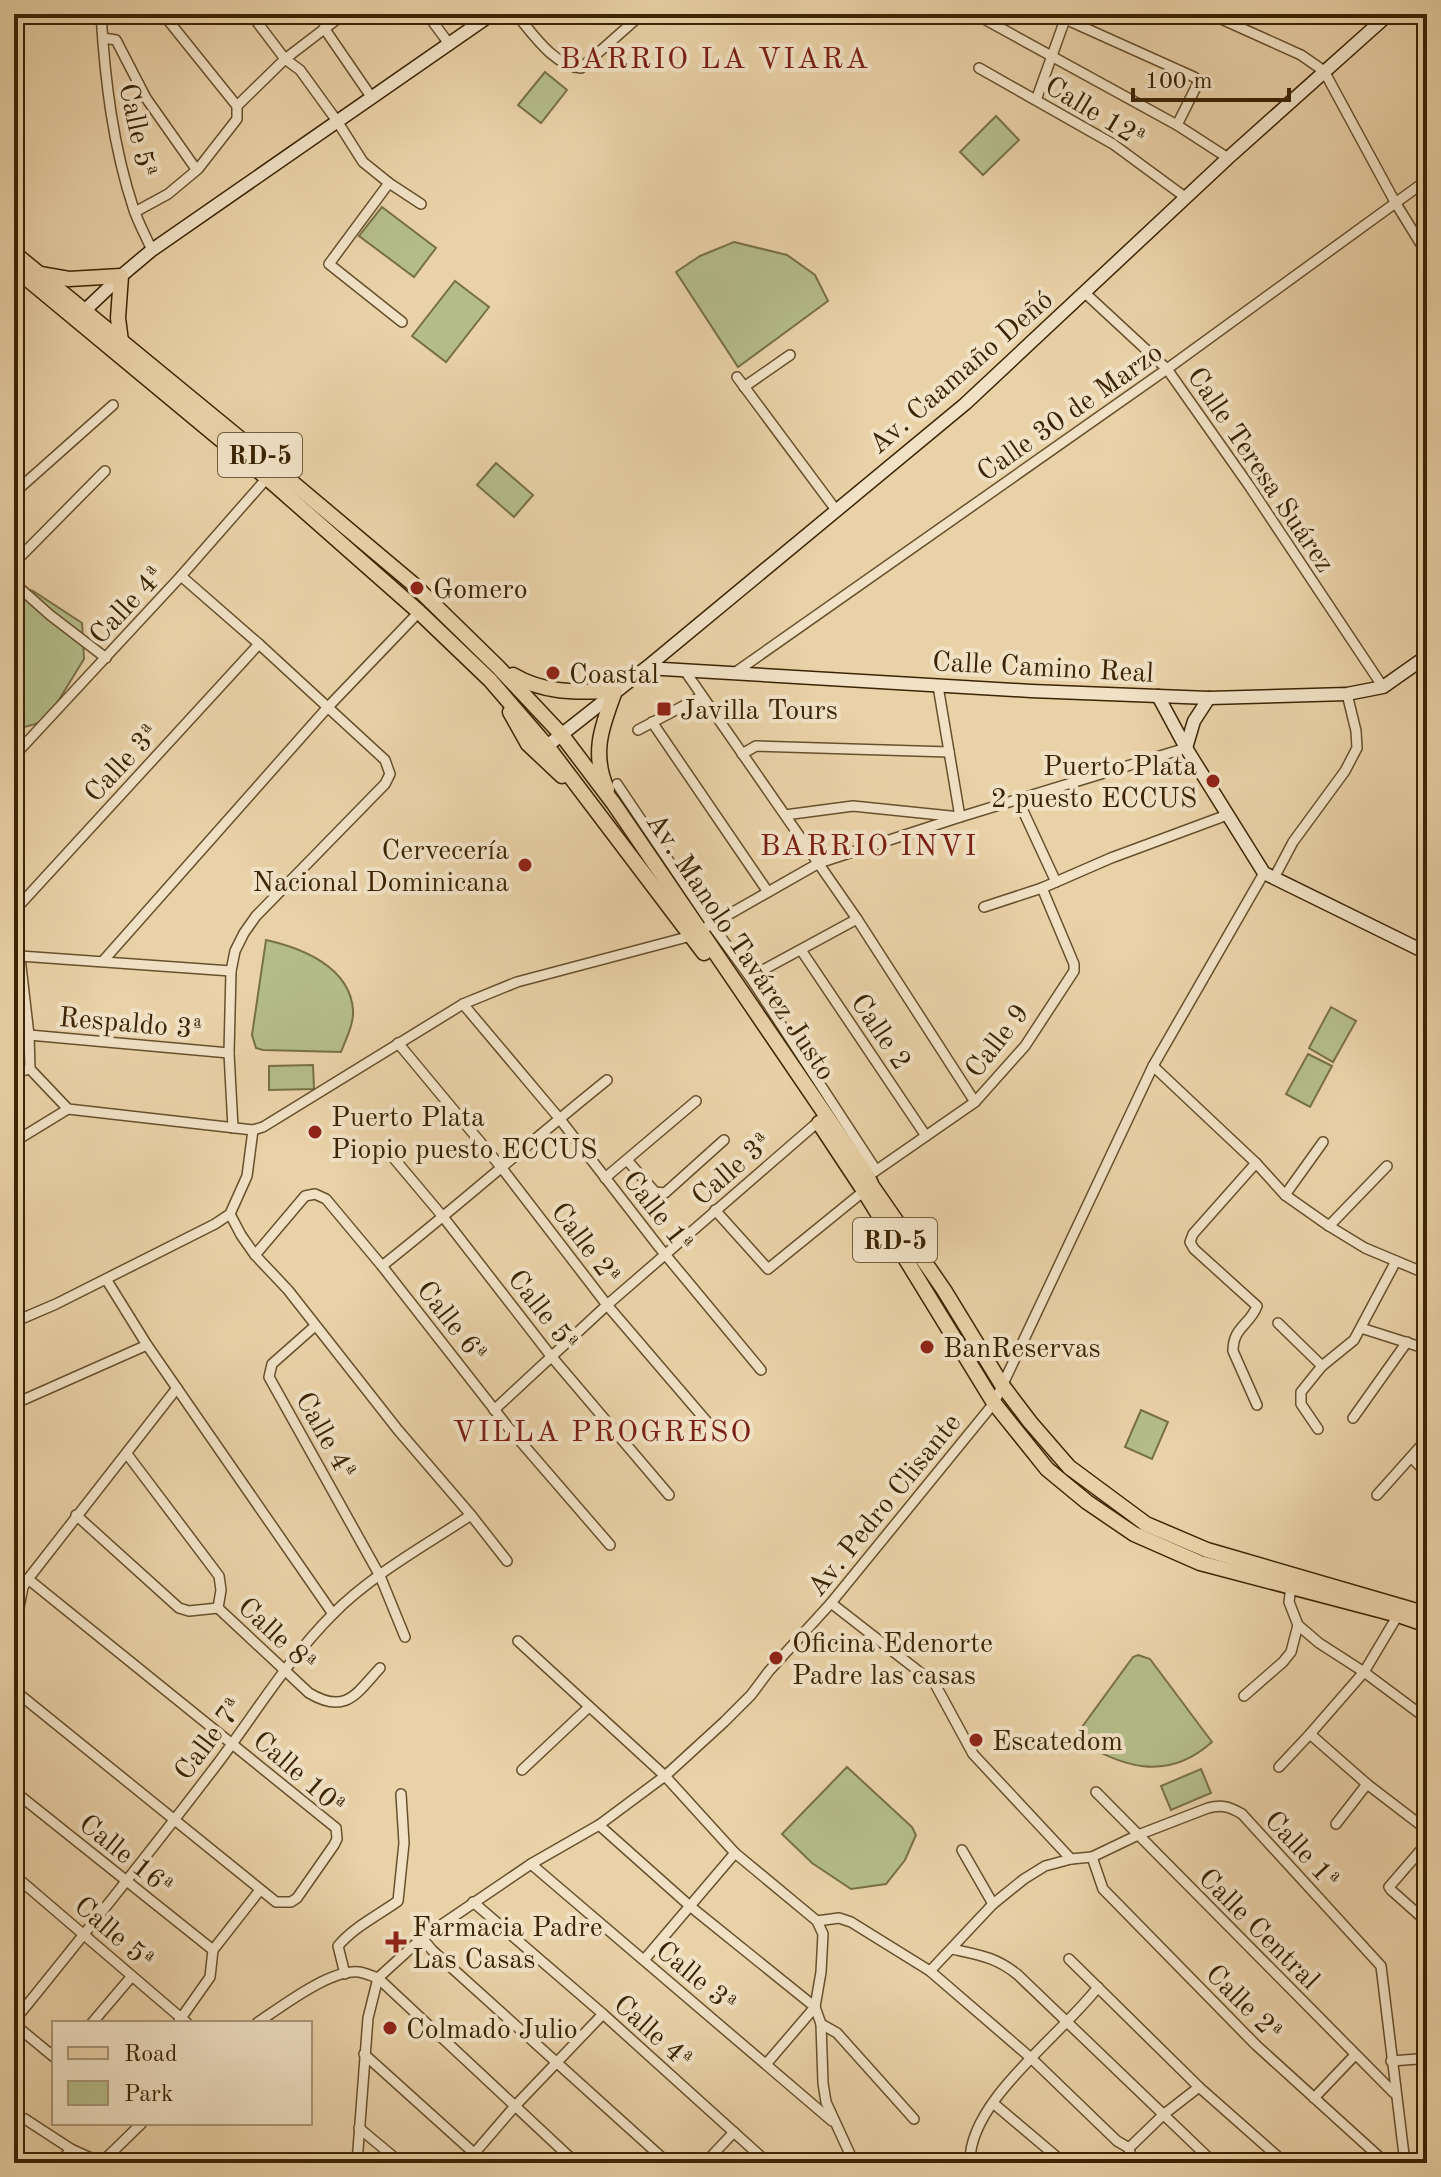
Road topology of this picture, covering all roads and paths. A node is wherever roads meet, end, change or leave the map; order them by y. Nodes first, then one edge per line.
1 (101, 14) edge
2 (163, 14) edge
3 (251, 14) edge
4 (427, 14) edge
5 (492, 14) edge
6 (516, 14) edge
7 (642, 14) edge
8 (975, 14) edge
9 (1210, 14) edge
10 (1066, 16) edge
11 (335, 17) edge
12 (1379, 17) edge
13 (324, 28) junction
14 (103, 38) junction
15 (450, 45) junction
16 (1052, 55) junction
17 (285, 59) junction
18 (979, 68) dead end
19 (1324, 71) junction
20 (372, 98) junction
21 (1036, 100) junction
22 (237, 106) junction
23 (337, 121) junction
24 (1177, 125) junction
25 (1228, 158) junction
26 (196, 169) junction
27 (1427, 180) edge
28 (389, 183) junction
29 (1185, 197) junction
30 (1395, 202) junction
31 (421, 204) dead end
32 (135, 212) junction
33 (152, 250) junction
34 (14, 253) edge
35 (1427, 254) edge
36 (14, 268) edge
37 (40, 274) junction
38 (121, 276) junction
39 (1085, 293) junction
40 (81, 315) junction
41 (402, 322) dead end
42 (121, 341) junction
43 (790, 355) dead end
44 (1167, 369) junction
45 (737, 377) dead end
46 (744, 387) junction
47 (113, 405) dead end
48 (105, 471) dead end
49 (267, 478) junction
50 (14, 493) edge
51 (836, 510) junction
52 (14, 563) edge
53 (181, 576) junction
54 (14, 583) edge
55 (419, 612) junction
56 (259, 644) junction
57 (1427, 656) edge
58 (106, 658) junction
59 (498, 667) junction
60 (646, 668) junction
61 (685, 671) junction
62 (733, 674) junction
63 (938, 686) junction
64 (1383, 687) junction
65 (615, 691) junction
66 (502, 693) junction
67 (1347, 694) junction
68 (702, 696) junction
69 (1158, 696) junction
70 (1209, 698) junction
71 (327, 708) junction
72 (652, 722) junction
73 (638, 730) dead end
74 (561, 734) junction
75 (547, 746) junction
76 (1186, 748) junction
77 (949, 752) junction
78 (742, 754) junction
79 (14, 756) edge
80 (617, 784) dead end
81 (582, 792) junction
82 (1018, 800) junction
83 (614, 804) junction
84 (785, 815) junction
85 (1227, 815) junction
86 (960, 817) junction
87 (819, 863) junction
88 (1269, 876) junction
89 (1056, 882) junction
90 (1042, 888) junction
91 (768, 892) junction
92 (984, 907) dead end
93 (14, 908) edge
94 (857, 919) junction
95 (701, 931) junction
96 (801, 950) junction
97 (1427, 953) edge
98 (20, 956) junction
99 (103, 961) junction
100 (231, 971) junction
101 (750, 977) junction
102 (463, 1004) junction
103 (29, 1035) junction
104 (398, 1043) junction
105 (229, 1053) junction
106 (1153, 1066) junction
107 (30, 1069) junction
108 (14, 1073) edge
109 (607, 1080) dead end
110 (696, 1101) dead end
111 (975, 1102) junction
112 (68, 1109) junction
113 (559, 1118) junction
114 (818, 1122) junction
115 (233, 1128) junction
116 (253, 1130) junction
117 (926, 1136) junction
118 (724, 1140) dead end
119 (14, 1142) edge
120 (1323, 1142) dead end
121 (386, 1149) dead end
122 (627, 1160) junction
123 (1256, 1163) junction
124 (1387, 1166) dead end
125 (501, 1167) junction
126 (605, 1178) junction
127 (869, 1179) junction
128 (1285, 1195) junction
129 (715, 1210) junction
130 (230, 1214) junction
131 (444, 1218) junction
132 (1329, 1226) junction
133 (665, 1254) junction
134 (255, 1255) junction
135 (1396, 1261) junction
136 (382, 1266) junction
137 (1427, 1274) edge
138 (106, 1279) junction
139 (607, 1305) junction
140 (14, 1322) edge
141 (1278, 1323) dead end
142 (315, 1326) junction
143 (1361, 1328) junction
144 (1407, 1342) junction
145 (147, 1345) junction
146 (1427, 1349) edge
147 (551, 1356) junction
148 (1322, 1366) junction
149 (761, 1370) dead end
150 (1002, 1385) junction
151 (177, 1388) junction
152 (994, 1403) junction
153 (14, 1404) edge
154 (1257, 1405) dead end
155 (494, 1410) junction
156 (1353, 1418) dead end
157 (1318, 1429) dead end
158 (714, 1430) dead end
159 (1427, 1439) edge
160 (127, 1454) junction
161 (1411, 1457) junction
162 (1427, 1474) edge
163 (669, 1495) dead end
164 (1377, 1495) dead end
165 (76, 1515) junction
166 (471, 1515) junction
167 (610, 1545) dead end
168 (507, 1561) dead end
169 (380, 1576) junction
170 (28, 1579) junction
171 (1291, 1587) junction
172 (831, 1603) junction
173 (218, 1608) junction
174 (333, 1614) junction
175 (1427, 1614) edge
176 (1398, 1615) junction
177 (1298, 1625) junction
178 (1427, 1625) edge
179 (14, 1632) edge
180 (405, 1637) dead end
181 (518, 1641) dead end
182 (380, 1668) dead end
183 (285, 1670) junction
184 (1364, 1672) junction
185 (14, 1690) edge
186 (1244, 1696) dead end
187 (589, 1707) junction
188 (1427, 1719) edge
189 (1310, 1734) junction
190 (233, 1744) junction
191 (1279, 1767) dead end
192 (522, 1770) dead end
193 (665, 1776) junction
194 (1367, 1784) junction
195 (14, 1791) edge
196 (1096, 1792) dead end
197 (401, 1794) dead end
198 (174, 1820) junction
199 (1336, 1824) dead end
200 (599, 1825) junction
201 (1427, 1830) edge
202 (1138, 1835) junction
203 (1427, 1843) edge
204 (962, 1850) dead end
205 (735, 1853) junction
206 (1092, 1857) junction
207 (1071, 1859) junction
208 (531, 1864) junction
209 (14, 1875) edge
210 (125, 1882) junction
211 (260, 1890) junction
212 (473, 1902) junction
213 (993, 1904) junction
214 (691, 1907) junction
215 (817, 1921) junction
216 (1427, 1922) edge
217 (84, 1935) junction
218 (422, 1938) junction
219 (952, 1949) junction
220 (213, 1950) junction
221 (1069, 1959) dead end
222 (644, 1960) junction
223 (930, 1971) junction
224 (345, 1974) junction
225 (132, 1976) junction
226 (378, 1978) junction
227 (1098, 1987) junction
228 (815, 2007) junction
229 (603, 2014) junction
230 (94, 2021) edge
231 (182, 2021) edge
232 (260, 2021) edge
233 (1067, 2022) junction
234 (14, 2023) edge
235 (821, 2024) junction
236 (364, 2054) junction
237 (52, 2055) edge
238 (1355, 2055) junction
239 (1031, 2058) junction
240 (1427, 2060) edge
241 (1391, 2061) junction
242 (558, 2062) junction
243 (767, 2063) junction
244 (1199, 2087) junction
245 (1395, 2094) junction
246 (1314, 2098) junction
247 (993, 2103) junction
248 (515, 2106) junction
249 (1163, 2115) junction
250 (914, 2119) dead end
251 (17, 2120) edge
252 (835, 2123) junction
253 (140, 2125) edge
254 (359, 2128) junction
255 (734, 2132) junction
256 (1129, 2148) junction
257 (71, 2149) junction
258 (475, 2153) junction
259 (60, 2163) edge
260 (101, 2163) edge
261 (357, 2163) edge
262 (401, 2163) edge
263 (466, 2163) edge
264 (485, 2163) edge
265 (576, 2163) edge
266 (668, 2163) edge
267 (705, 2163) edge
268 (768, 2163) edge
269 (854, 2163) edge
270 (970, 2163) edge
271 (1064, 2163) edge
272 (1132, 2163) edge
273 (1214, 2163) edge
274 (1285, 2163) edge
275 (1386, 2163) edge
276 (1405, 2163) edge

1 - 14 street, Calle 5ª
2 - 22 street
3 - 17 street
4 - 15 street
5 - 15 street
6 - 7 street
8 - 16 street
9 - 19 street
10 - 16 street
10 - 24 street
11 - 13 street
12 - 19 street, Av. Caamaño Deñó
13 - 17 street
13 - 20 street
14 - 26 street
14 - 32 street, Calle 5ª
15 - 20 street
16 - 21 street
16 - 24 street
17 - 22 street
17 - 23 street
18 - 21 street, Calle 12ª
19 - 25 street, Av. Caamaño Deñó
19 - 30 street
20 - 23 street
21 - 29 street, Calle 12ª
22 - 26 street
23 - 28 street
23 - 33 street
24 - 25 street
25 - 29 street, Av. Caamaño Deñó
26 - 32 street
27 - 30 street, Calle 30 de Marzo
28 - 31 street
28 - 41 street
29 - 39 street, Av. Caamaño Deñó
30 - 35 street
30 - 44 street, Calle 30 de Marzo
32 - 33 street, Calle 5ª
33 - 38 street
34 - 37 main road, Av. Manolo Tavárez Justo / RD-5
36 - 40 main road, Av. Manolo Tavárez Justo / RD-5
37 - 38 main road
37 - 40 main road, Av. Manolo Tavárez Justo / RD-5
38 - 40 street
38 - 42 main road
39 - 44 street, Calle Teresa Suárez
39 - 51 street, Av. Caamaño Deñó
40 - 42 main road, Av. Manolo Tavárez Justo / RD-5
40 - 49 main road, Av. Manolo Tavárez Justo / RD-5
42 - 59 main road, Av. Manolo Tavárez Justo / RD-5
43 - 46 street
44 - 62 street, Calle 30 de Marzo
44 - 64 street, Calle Teresa Suárez
45 - 46 street
46 - 51 street
47 - 50 street
48 - 52 street
49 - 53 street, Calle 4ª
49 - 55 main road, Av. Manolo Tavárez Justo / RD-5
51 - 60 street, Av. Caamaño Deñó
53 - 56 street
53 - 58 street, Calle 4ª
54 - 58 street
55 - 66 main road, Av. Manolo Tavárez Justo / RD-5
55 - 71 street
56 - 71 street
56 - 93 street, Calle 3ª
57 - 64 street, Calle Camino Real
58 - 79 street, Calle 4ª
59 - 65 main road
59 - 74 main road, Av. Manolo Tavárez Justo / RD-5
60 - 61 street, Calle Camino Real
60 - 65 street, Av. Caamaño Deñó
61 - 62 street, Calle Camino Real
61 - 68 street
62 - 63 street, Calle Camino Real
63 - 69 street, Calle Camino Real
63 - 77 street
64 - 67 street, Calle Camino Real
65 - 74 street, Av. Caamaño Deñó
65 - 83 main road
66 - 75 main road, Av. Manolo Tavárez Justo / RD-5
66 - 81 main road
67 - 70 street, Calle Camino Real
67 - 88 street, Av. Pedro Clisante
68 - 72 street
68 - 78 street
69 - 70 street, Calle Camino Real
69 - 76 street
70 - 76 street
71 - 99 street
71 - 100 street
72 - 73 street
72 - 91 street
74 - 75 street, Av. Caamaño Deñó
74 - 83 main road, Av. Manolo Tavárez Justo / RD-5
75 - 81 main road, Av. Manolo Tavárez Justo / RD-5
76 - 82 street
76 - 85 street
77 - 78 street
77 - 86 street
78 - 84 street
80 - 95 street
81 - 95 main road, Av. Manolo Tavárez Justo / RD-5
82 - 86 street
82 - 89 street
83 - 95 main road, Av. Manolo Tavárez Justo / RD-5
84 - 86 street
84 - 87 street
85 - 88 street
85 - 89 street
86 - 87 street
87 - 91 street
87 - 94 street
88 - 97 street
88 - 106 street, Av. Pedro Clisante
89 - 90 street
90 - 92 street
90 - 111 street, Calle 9
91 - 95 street
93 - 98 street
94 - 96 street
94 - 111 street
95 - 101 street
95 - 102 street
95 - 114 main road, Av. Manolo Tavárez Justo / RD-5
95 - 127 main road, Av. Manolo Tavárez Justo / RD-5
96 - 101 street
96 - 117 street, Calle 2
98 - 99 street
98 - 103 street
99 - 100 street
100 - 105 street
101 - 127 street
102 - 104 street
102 - 113 street, Calle 1ª
103 - 105 street, Respaldo 3ª
103 - 107 street
104 - 116 street
104 - 125 street, Calle 2ª
105 - 115 street
106 - 123 street
106 - 150 street, Av. Pedro Clisante
107 - 108 street
107 - 112 street
109 - 113 street
110 - 122 street
111 - 117 street, Calle 9
112 - 115 street
112 - 119 street
113 - 125 street
113 - 126 street, Calle 1ª
114 - 127 main road, Av. Manolo Tavárez Justo / RD-5
114 - 129 street, Calle 3ª
115 - 116 street
116 - 130 street
117 - 127 street, Calle 9
118 - 122 street
120 - 128 street
121 - 131 street, Calle 5ª
122 - 126 street
123 - 128 street
123 - 154 street
124 - 132 street
125 - 131 street
125 - 139 street, Calle 2ª
126 - 133 street, Calle 1ª
127 - 129 street
127 - 150 main road, Av. Manolo Tavárez Justo / RD-5
127 - 152 main road, Av. Manolo Tavárez Justo / RD-5
128 - 132 street
129 - 133 street, Calle 3ª
130 - 134 street
130 - 138 street
131 - 136 street
131 - 147 street, Calle 5ª
132 - 135 street
133 - 139 street, Calle 3ª
133 - 149 street, Calle 1ª
134 - 136 street, Calle 6ª
134 - 142 street
135 - 137 street
135 - 143 street
136 - 155 street, Calle 6ª
138 - 140 street
138 - 145 street
139 - 147 street, Calle 3ª
139 - 158 street, Calle 2ª
141 - 148 street
142 - 166 street
142 - 169 street, Calle 4ª
143 - 144 street
143 - 148 street
144 - 146 street
144 - 156 street
145 - 151 street
145 - 153 street
147 - 155 street, Calle 3ª
147 - 163 street, Calle 5ª
148 - 157 street
150 - 152 street, Av. Pedro Clisante
150 - 175 main road, Av. Manolo Tavárez Justo / RD-5
151 - 160 street
151 - 174 street
152 - 171 main road, Av. Manolo Tavárez Justo / RD-5
152 - 172 street, Av. Pedro Clisante
155 - 167 street, Calle 6ª
159 - 161 street
160 - 165 street
160 - 173 street, Calle 8ª
161 - 162 street
161 - 164 street
165 - 170 street
165 - 173 street
166 - 168 street
166 - 169 street, Calle 7ª
169 - 174 street, Calle 7ª
169 - 180 street, Calle 4ª
170 - 179 street
170 - 190 street, Calle 10ª
171 - 176 main road, Av. Manolo Tavárez Justo / RD-5
171 - 177 street
172 - 193 street, Av. Pedro Clisante
172 - 207 street
173 - 183 street, Calle 8ª
174 - 183 street, Calle 7ª
176 - 178 main road, Av. Manolo Tavárez Justo / RD-5
176 - 184 street
177 - 184 street
177 - 186 street
181 - 187 street
182 - 183 street, Calle 8ª
183 - 190 street, Calle 7ª
184 - 188 street
184 - 189 street
185 - 198 street
187 - 192 street
187 - 193 street
189 - 191 street
189 - 194 street
190 - 198 street, Calle 7ª
190 - 211 street, Calle 10ª
193 - 200 street, Av. Pedro Clisante
193 - 205 street
194 - 199 street
194 - 201 street
195 - 210 street, Calle 16ª
196 - 202 street, Calle Central
197 - 224 street
198 - 210 street, Calle 7ª
198 - 211 street
200 - 208 street, Av. Pedro Clisante
200 - 214 street
202 - 206 street, Calle 1ª
202 - 238 street, Calle Central
202 - 241 street, Calle 1ª
203 - 216 street
204 - 213 street
205 - 214 street
205 - 215 street
206 - 207 street, Calle 1ª
206 - 246 street, Calle 2ª
207 - 213 street, Calle 1ª
208 - 212 street, Av. Pedro Clisante
208 - 222 street, Calle 3ª
209 - 217 street, Calle 5ª
210 - 217 street, Calle 7ª
210 - 220 street, Calle 16ª
211 - 220 street
212 - 218 street, Av. Pedro Clisante
212 - 229 street, Calle 4ª
213 - 219 street, Calle 1ª
214 - 222 street
214 - 228 street
215 - 223 street
215 - 228 street
217 - 225 street, Calle 5ª
217 - 234 street, Calle 7ª
218 - 226 street, Av. Pedro Clisante
218 - 242 street
219 - 223 street, Calle 1ª
219 - 233 street
220 - 231 street
221 - 227 street
222 - 243 street, Calle 3ª
223 - 239 street
224 - 226 street
224 - 232 street
225 - 230 street
225 - 231 street, Calle 5ª
226 - 236 street
226 - 248 street
227 - 233 street
227 - 244 street
228 - 235 street
228 - 243 street
229 - 242 street
229 - 255 street, Calle 4ª
233 - 239 street
233 - 249 street
234 - 237 street
235 - 250 street
235 - 252 street
236 - 254 street
236 - 258 street
238 - 245 street, Calle Central
238 - 246 street
239 - 247 street
239 - 256 street
240 - 241 street
241 - 245 street, Calle 1ª
242 - 248 street
242 - 266 street
243 - 252 street, Calle 3ª
244 - 249 street
244 - 274 street
245 - 276 street, Calle 1ª
246 - 275 street, Calle 2ª
247 - 270 street
247 - 271 street
248 - 258 street
248 - 265 street
249 - 256 street
249 - 273 street
251 - 257 street
252 - 269 street
253 - 260 street
254 - 261 street
254 - 262 street
255 - 267 street
255 - 268 street, Calle 4ª
256 - 272 street
257 - 259 street
257 - 260 street
258 - 263 street
258 - 264 street

